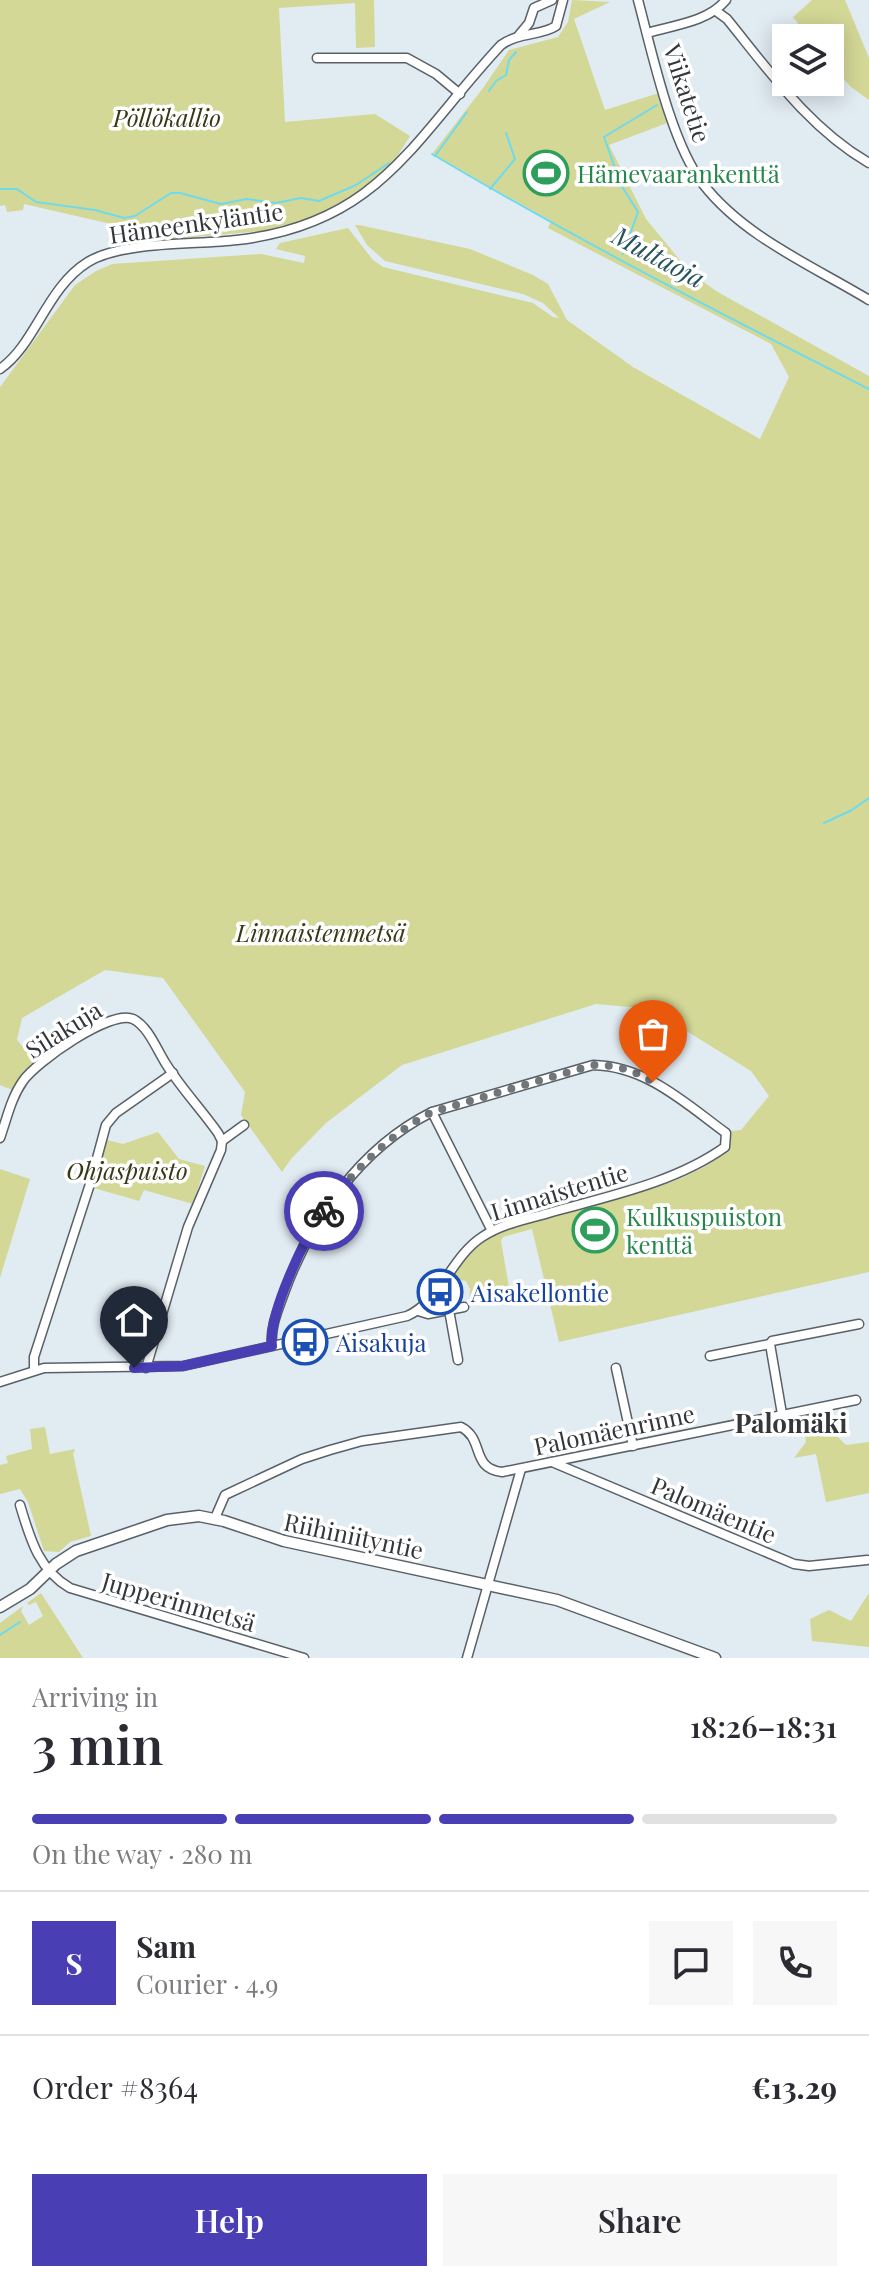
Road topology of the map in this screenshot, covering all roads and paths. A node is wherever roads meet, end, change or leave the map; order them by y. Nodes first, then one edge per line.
1 (563, 0) edge
2 (638, 0) edge
3 (726, 0) edge
4 (545, 3) edge
5 (716, 11) junction
6 (559, 15) junction
7 (531, 16) junction
8 (541, 31) junction
9 (647, 33) junction
10 (518, 35) junction
11 (317, 58) dead end
12 (460, 94) junction
13 (869, 163) edge
14 (869, 300) edge
15 (0, 369) edge
16 (173, 1073) junction
17 (432, 1112) junction
18 (244, 1125) dead end
19 (0, 1138) edge
20 (222, 1141) junction
21 (492, 1231) junction
22 (464, 1307) dead end
23 (449, 1310) junction
24 (418, 1311) junction
25 (859, 1324) dead end
26 (770, 1344) junction
27 (272, 1346) junction
28 (710, 1356) dead end
29 (458, 1360) dead end
30 (146, 1368) junction
31 (616, 1368) dead end
32 (34, 1370) junction
33 (0, 1382) edge
34 (856, 1400) dead end
35 (782, 1414) junction
36 (633, 1446) junction
37 (551, 1462) junction
38 (521, 1469) junction
39 (20, 1505) dead end
40 (215, 1518) junction
41 (867, 1560) edge
42 (49, 1571) junction
43 (490, 1584) junction
44 (0, 1607) edge
45 (304, 1658) edge
46 (469, 1658) edge
47 (715, 1658) edge

1 - 6 street
2 - 9 street, Viikatetie
3 - 5 street
4 - 6 street
4 - 7 street, Hämeenkyläntie
5 - 9 street
5 - 13 street
6 - 8 street
7 - 8 street
7 - 10 street, Hämeenkyläntie
8 - 10 street
9 - 14 street, Viikatetie
10 - 12 street, Hämeenkyläntie
11 - 12 street
12 - 15 street, Hämeenkyläntie
16 - 19 street, Silakuja
16 - 20 street, Silakuja
16 - 32 street
17 - 21 street
17 - 21 street, Linnaistentie
17 - 27 street
18 - 20 street
20 - 30 street
21 - 24 street, Linnaistentie
22 - 23 street
23 - 24 street
23 - 29 street
24 - 27 street
25 - 26 street
26 - 28 street
26 - 35 street
27 - 30 street
30 - 32 street
31 - 36 street
32 - 33 street
34 - 35 street, Palomäenrinne
35 - 36 street, Palomäenrinne
36 - 37 street, Palomäenrinne
37 - 38 street, Palomäenrinne
37 - 41 street, Palomäentie
38 - 40 street
38 - 43 street
39 - 42 street
40 - 42 main road, Riihiniityntie
40 - 43 main road, Riihiniityntie
42 - 44 main road, Riihiniityntie
42 - 45 street, Jupperinmetsä
43 - 46 street
43 - 47 main road, Riihiniityntie

